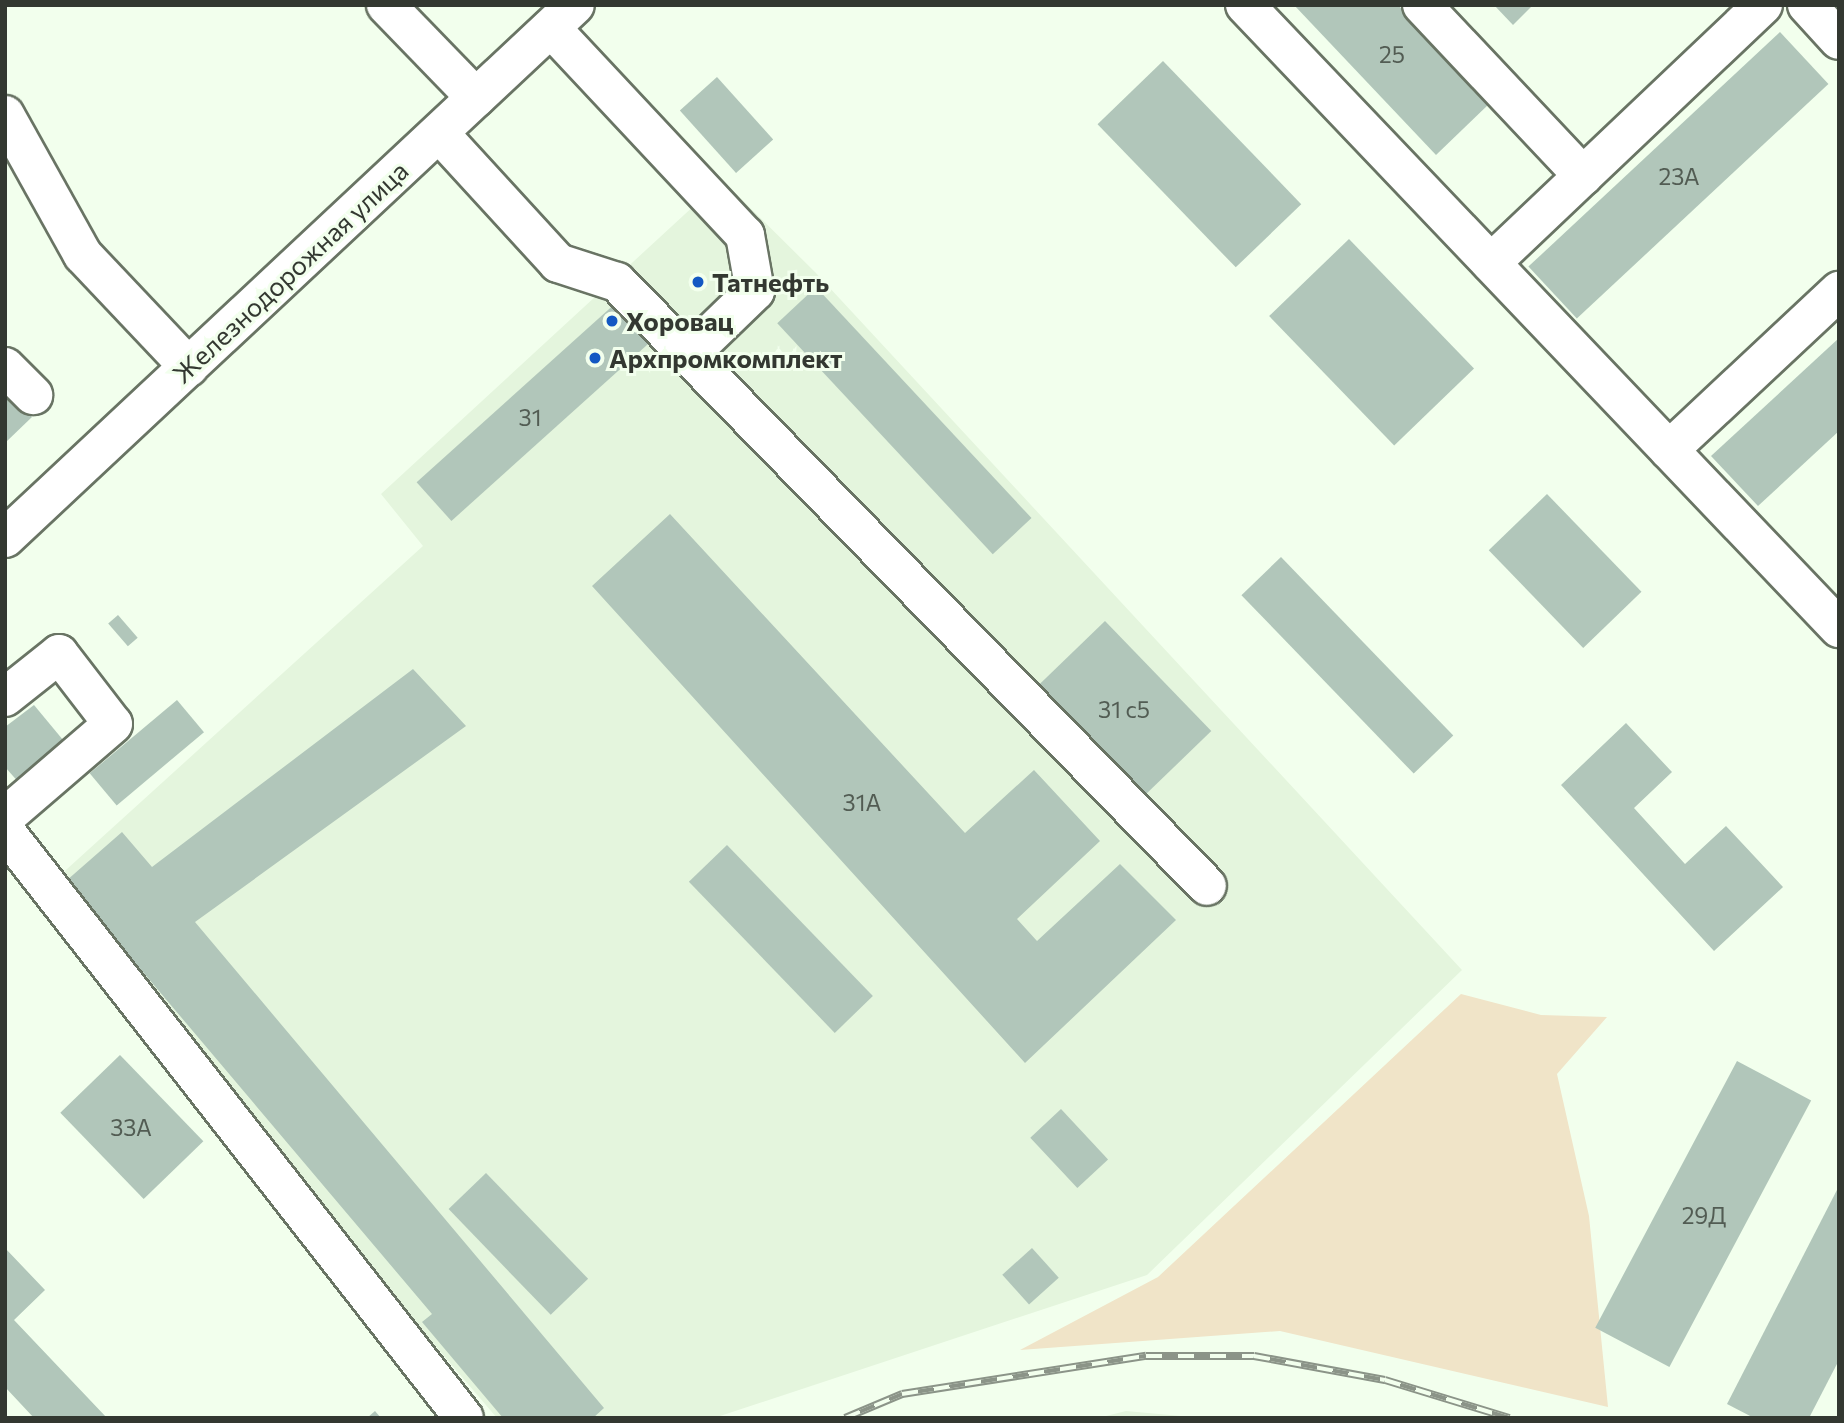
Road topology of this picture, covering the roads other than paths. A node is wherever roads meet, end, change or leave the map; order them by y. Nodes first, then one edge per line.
1 (386, 5) edge
2 (1245, 5) edge
3 (1422, 5) edge
4 (1763, 5) edge
5 (1807, 5) edge
6 (563, 16) edge
7 (1839, 40) edge
8 (476, 98) junction
9 (5, 115) edge
10 (439, 133) junction
11 (1583, 176) junction
12 (1491, 263) junction
13 (1839, 290) edge
14 (688, 356) junction
15 (5, 366) edge
16 (189, 367) junction
17 (33, 395) dead end
18 (1669, 450) junction
19 (5, 538) edge
20 (1839, 628) edge
21 (5, 697) edge
22 (5, 817) edge
23 (5, 831) edge
24 (1207, 886) dead end
25 (464, 1418) edge

1 - 8 main road
2 - 12 main road
3 - 11 main road
4 - 11 main road
5 - 7 main road
6 - 8 main road, Железнодорожная улица
6 - 14 main road
8 - 10 main road, Железнодорожная улица
9 - 16 main road
10 - 14 main road
10 - 16 main road, Железнодорожная улица
11 - 12 main road
12 - 18 main road
13 - 18 main road
14 - 24 main road
15 - 17 main road
16 - 19 main road, Железнодорожная улица
18 - 20 main road
21 - 22 main road
23 - 25 main road

